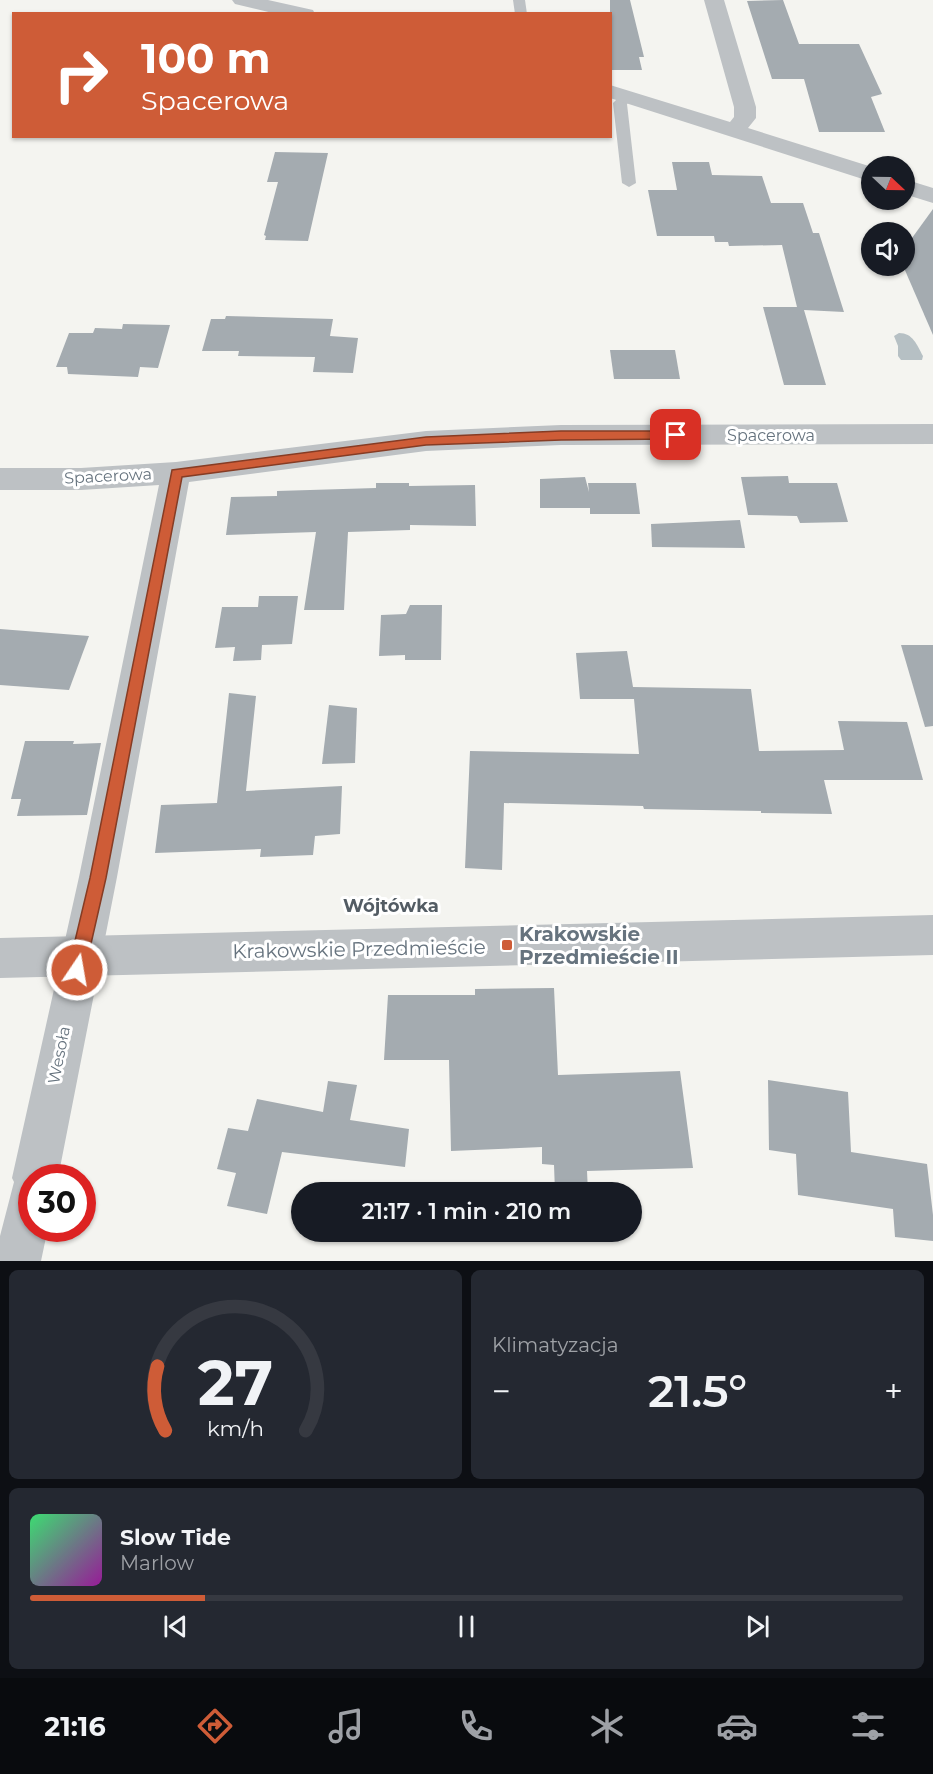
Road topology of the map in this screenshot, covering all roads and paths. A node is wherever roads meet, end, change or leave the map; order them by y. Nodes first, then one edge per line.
1 (242, 0) edge
2 (714, 0) edge
3 (297, 12) edge
4 (619, 94) edge
5 (734, 131) junction
6 (861, 172) edge
7 (628, 183) dead end
8 (915, 190) edge
9 (933, 196) edge
10 (933, 434) edge
11 (177, 473) junction
12 (0, 479) edge
13 (933, 935) edge
14 (80, 955) junction
15 (0, 958) edge
16 (38, 1164) edge
17 (22, 1242) edge
18 (18, 1261) edge

1 - 3 street
2 - 5 street
4 - 5 street
4 - 7 lane
5 - 6 street
8 - 9 street
10 - 11 street, Spacerowa
11 - 12 street, Spacerowa
11 - 14 street, Wesoła
13 - 14 street, Krakowskie Przedmieście
14 - 15 street, Krakowskie Przedmieście
14 - 16 street, Wesoła
17 - 18 street

